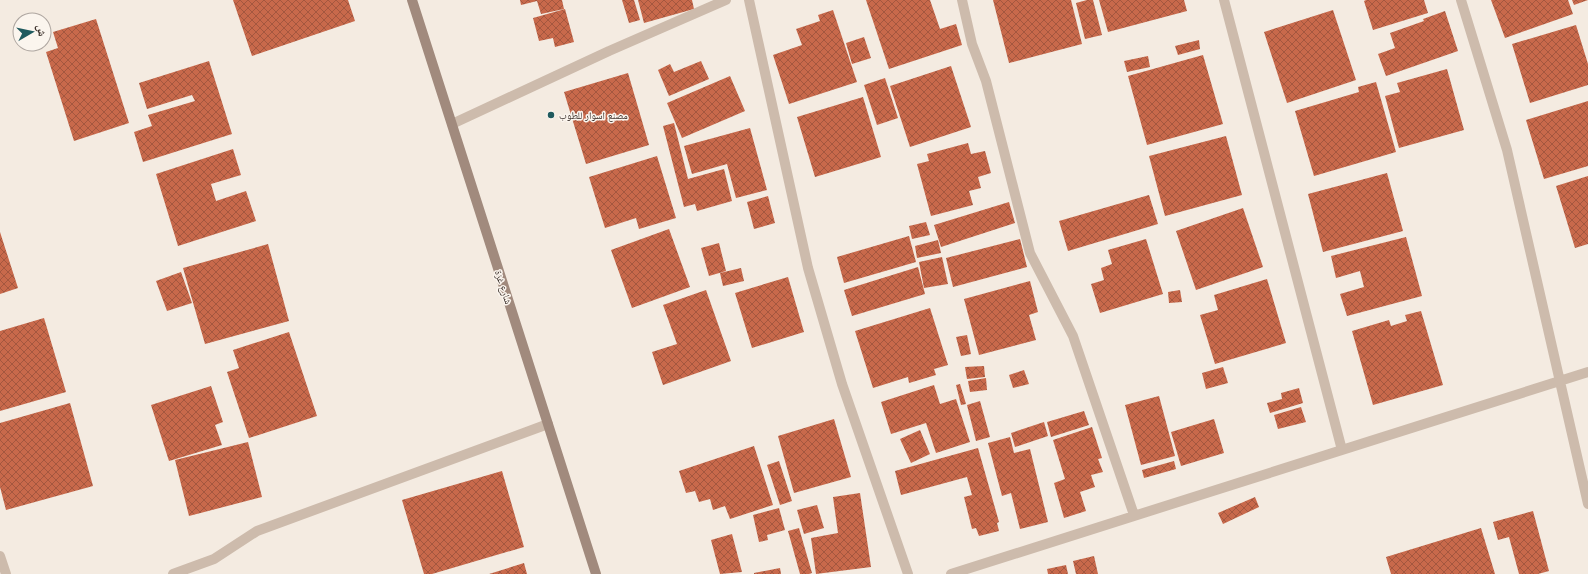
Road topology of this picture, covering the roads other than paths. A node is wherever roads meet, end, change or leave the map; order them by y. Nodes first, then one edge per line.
1 (412, 0) edge
2 (726, 0) edge
3 (749, 0) edge
4 (962, 0) edge
5 (1224, 0) edge
6 (1461, 0) edge
7 (452, 124) junction
8 (1588, 372) edge
9 (1559, 380) junction
10 (548, 424) junction
11 (1342, 450) junction
12 (1588, 504) edge
13 (1134, 515) junction
14 (0, 556) edge
15 (6, 574) edge
16 (173, 574) edge
17 (596, 574) edge
18 (908, 574) edge
19 (951, 574) edge

1 - 7 main road, شارع غزة
2 - 7 street
3 - 18 street
4 - 13 street
5 - 11 street
6 - 9 street
7 - 10 main road, شارع غزة
8 - 9 street
9 - 11 street
9 - 12 street
10 - 16 street
10 - 17 main road, شارع غزة
11 - 13 street
13 - 19 street
14 - 15 street

